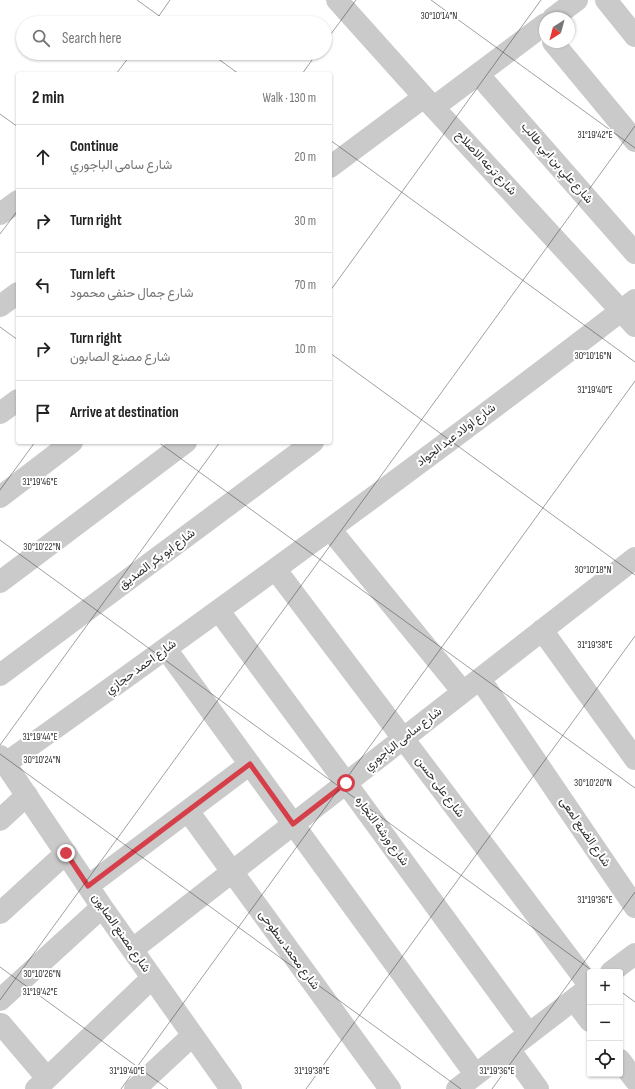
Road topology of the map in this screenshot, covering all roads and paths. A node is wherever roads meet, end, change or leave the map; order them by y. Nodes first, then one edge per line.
1 (337, 0) edge
2 (577, 0) edge
3 (606, 0) edge
4 (565, 12) edge
5 (539, 34) edge
6 (635, 36) edge
7 (562, 48) edge
8 (478, 74) junction
9 (429, 102) junction
10 (635, 141) edge
11 (332, 166) edge
12 (16, 202) edge
13 (0, 214) edge
14 (635, 253) edge
15 (16, 294) edge
16 (0, 306) edge
17 (630, 312) edge
18 (16, 401) edge
19 (0, 413) edge
20 (69, 444) edge
21 (183, 444) edge
22 (310, 444) edge
23 (0, 497) edge
24 (330, 529) junction
25 (635, 558) edge
26 (276, 570) junction
27 (0, 582) edge
28 (219, 611) junction
29 (542, 630) junction
30 (166, 649) junction
31 (0, 675) edge
32 (480, 679) junction
33 (463, 692) junction
34 (403, 738) junction
35 (635, 759) edge
36 (3, 760) edge
37 (250, 764) junction
38 (346, 783) junction
39 (27, 795) junction
40 (188, 811) junction
41 (0, 820) edge
42 (293, 824) junction
43 (66, 853) junction
44 (232, 872) junction
45 (88, 886) junction
46 (102, 907) junction
47 (635, 907) edge
48 (0, 913) edge
49 (132, 950) junction
50 (634, 956) edge
51 (615, 969) edge
52 (152, 978) junction
53 (585, 991) edge
54 (2, 994) edge
55 (587, 1005) edge
56 (1, 1024) dead end
57 (529, 1034) junction
58 (193, 1035) junction
59 (509, 1049) junction
60 (623, 1064) edge
61 (475, 1074) junction
62 (635, 1080) edge
63 (41, 1084) edge
64 (135, 1089) edge
65 (231, 1089) edge
66 (390, 1089) edge
67 (457, 1089) edge
68 (538, 1089) edge

1 - 9 street, شارع ترعه الاصلاح
2 - 4 street
3 - 6 street
5 - 8 street
7 - 10 street
8 - 9 street
8 - 14 street, شارع علي بن ابي طالب
9 - 11 street
9 - 17 street, شارع ترعه الاصلاح
12 - 13 street
15 - 16 street
17 - 24 street, شارع اولاد عبد الجواد
18 - 19 street
20 - 23 street
21 - 27 street
22 - 31 street, شارع ابو بكر الصديق
24 - 26 street, شارع اولاد عبد الجواد
24 - 33 street
25 - 29 street, شارع سامى الباجوري
26 - 28 street, شارع احمد حجازي
26 - 34 street, شارع على حسن
28 - 30 street, شارع احمد حجازي
28 - 38 street, شارع ورشة النجاره
29 - 32 street, شارع سامى الباجوري
29 - 35 street
30 - 36 street, شارع احمد حجازي
30 - 37 street
32 - 33 street, شارع سامى الباجوري
32 - 47 street, شارع الضبع لمعى
33 - 34 street, شارع سامى الباجوري
34 - 38 street, شارع سامى الباجوري
34 - 53 street, شارع على حسن
36 - 39 street, شارع مصنع الصابون
37 - 40 street
37 - 42 street
38 - 42 street, شارع سامى الباجوري
38 - 57 street, شارع ورشة النجاره
39 - 41 street
39 - 43 street, شارع مصنع الصابون
40 - 44 street, شارع محمد سطوحى
40 - 45 street
42 - 44 street, شارع سامى الباجوري
42 - 61 street
43 - 45 street, شارع مصنع الصابون
43 - 48 street
44 - 49 street, شارع سامى الباجوري
44 - 66 street, شارع محمد سطوحى
45 - 46 street, شارع مصنع الصابون
46 - 49 street, شارع مصنع الصابون
46 - 54 street
49 - 52 street, شارع مصنع الصابون
50 - 51 street
52 - 58 street, شارع مصنع الصابون
52 - 63 street
53 - 55 street, شارع على حسن
53 - 57 street
56 - 63 street
57 - 59 street
58 - 64 street
58 - 65 street, شارع مصنع الصابون
59 - 61 street
59 - 68 street
60 - 62 street
61 - 67 street

